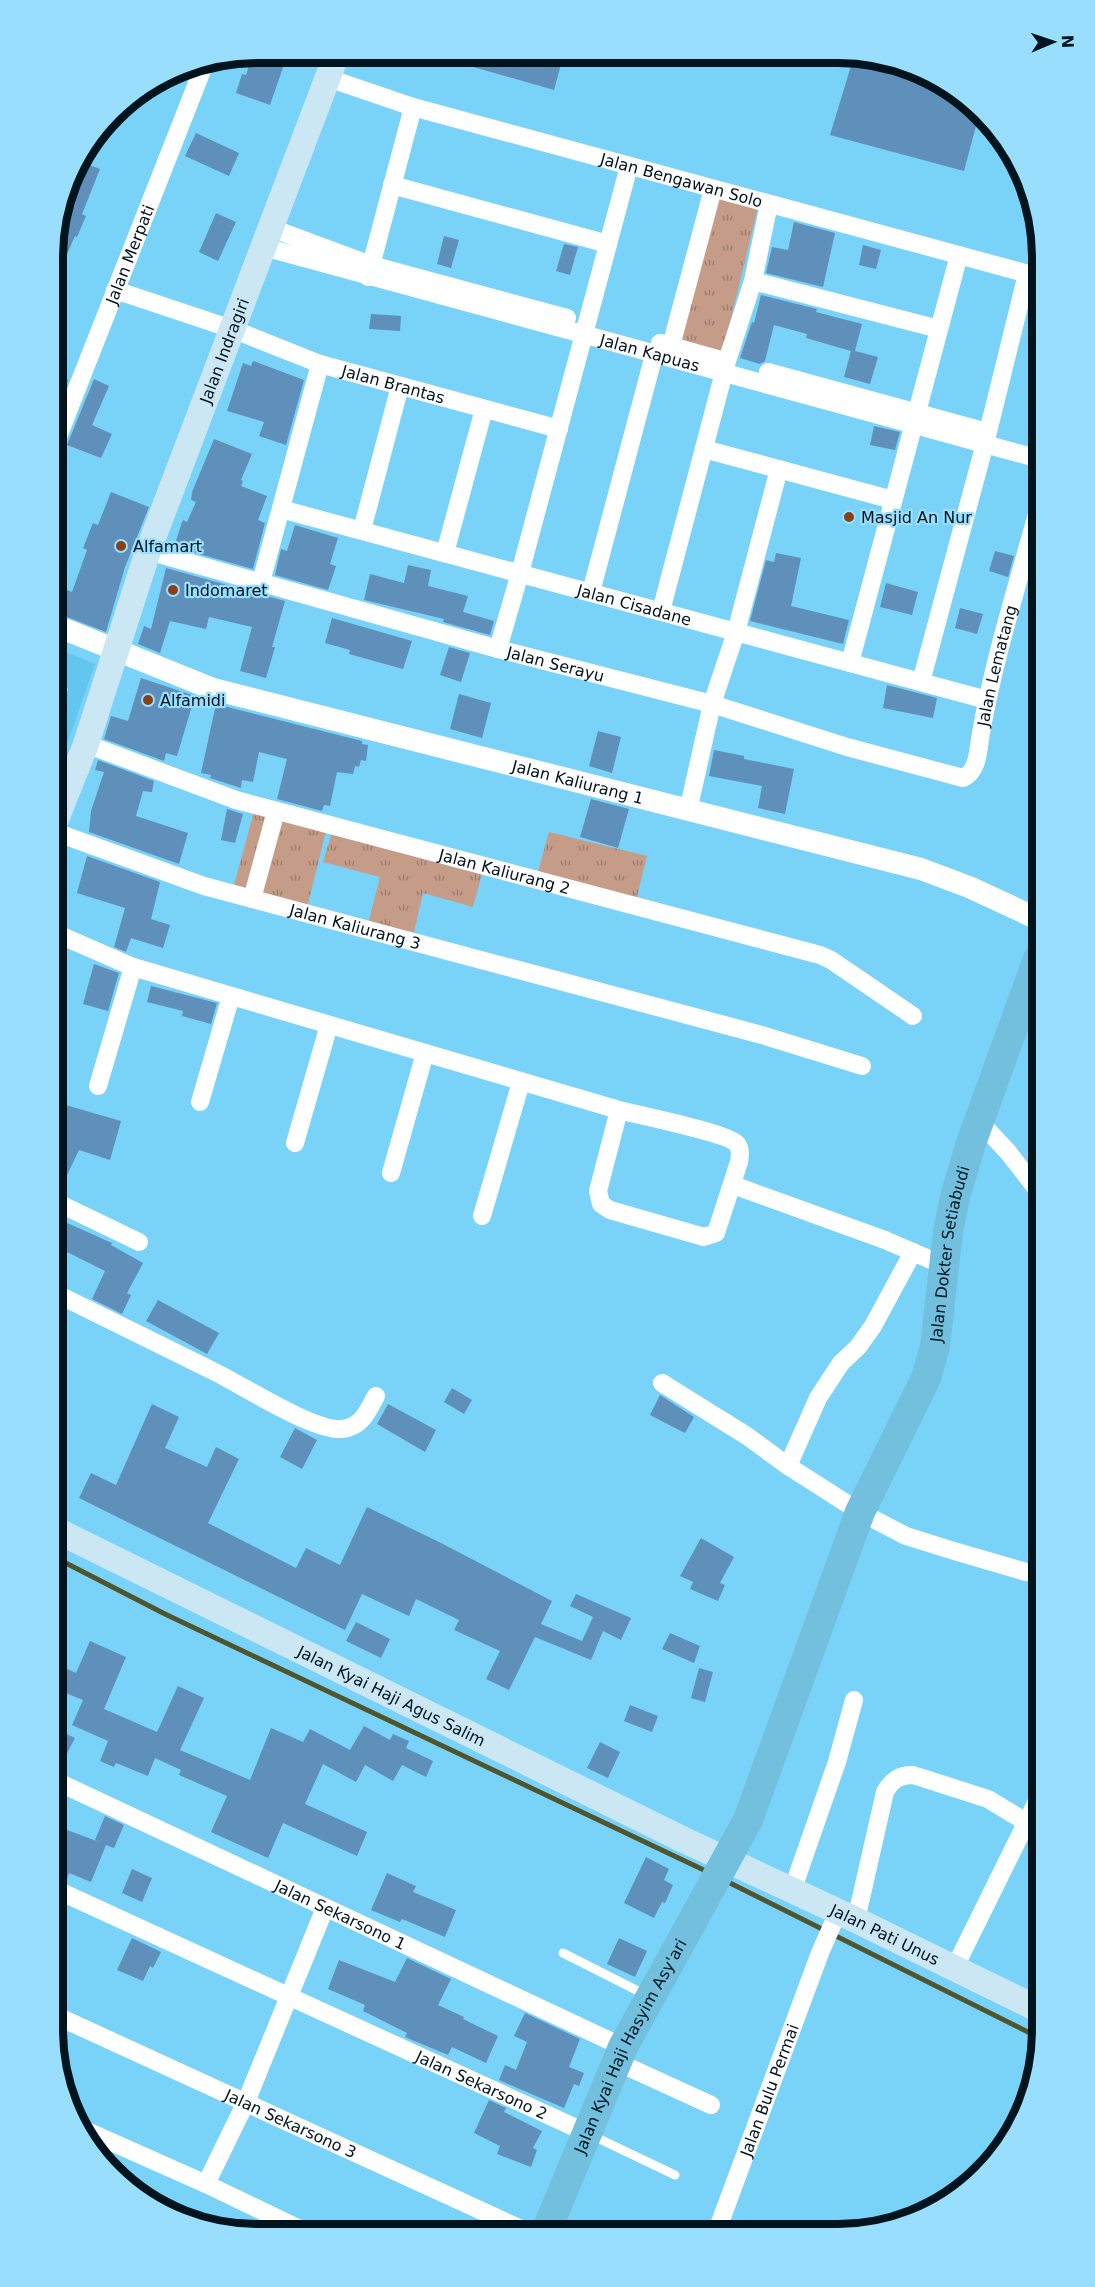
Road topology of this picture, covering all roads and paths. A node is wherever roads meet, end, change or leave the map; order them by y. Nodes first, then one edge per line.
1 (333, 63) edge
2 (202, 71) edge
3 (328, 78) junction
4 (413, 107) junction
5 (629, 166) junction
6 (393, 185) junction
7 (713, 189) junction
8 (769, 204) junction
9 (268, 238) junction
10 (608, 244) junction
11 (959, 255) junction
12 (370, 271) junction
13 (1032, 275) edge
14 (753, 281) junction
15 (115, 290) junction
16 (232, 329) junction
17 (585, 329) junction
18 (939, 329) junction
19 (671, 346) junction
20 (654, 355) junction
21 (320, 364) junction
22 (726, 367) junction
23 (400, 386) junction
24 (484, 409) junction
25 (915, 419) junction
26 (63, 424) edge
27 (559, 429) junction
28 (986, 438) junction
29 (1032, 444) edge
30 (704, 448) junction
31 (1032, 456) edge
32 (779, 469) junction
33 (893, 500) junction
34 (281, 509) junction
35 (1032, 529) edge
36 (362, 530) junction
37 (148, 550) junction
38 (445, 553) junction
39 (520, 573) junction
40 (261, 582) junction
41 (591, 592) junction
42 (661, 611) junction
43 (63, 629) edge
44 (736, 632) junction
45 (498, 649) junction
46 (115, 650) junction
47 (850, 663) junction
48 (921, 682) junction
49 (987, 700) junction
50 (712, 704) junction
51 (86, 744) junction
52 (963, 778) joint
53 (63, 802) edge
54 (276, 811) junction
55 (688, 811) junction
56 (63, 835) edge
57 (252, 899) junction
58 (1032, 917) edge
59 (63, 936) edge
60 (133, 967) junction
61 (1032, 975) edge
62 (231, 996) junction
63 (913, 1016) dead end
64 (329, 1025) junction
65 (425, 1053) junction
66 (862, 1066) dead end
67 (522, 1082) junction
68 (98, 1086) dead end
69 (200, 1102) dead end
70 (619, 1110) junction
71 (979, 1121) junction
72 (295, 1143) dead end
73 (391, 1173) dead end
74 (1032, 1183) edge
75 (733, 1185) junction
76 (63, 1205) edge
77 (482, 1216) dead end
78 (140, 1242) dead end
79 (913, 1252) junction
80 (945, 1266) junction
81 (63, 1297) edge
82 (662, 1383) dead end
83 (376, 1396) dead end
84 (788, 1466) junction
85 (860, 1512) junction
86 (63, 1533) edge
87 (846, 1552) joint
88 (1032, 1572) edge
89 (854, 1700) dead end
90 (63, 1784) edge
91 (1032, 1826) edge
92 (1032, 1829) edge
93 (721, 1872) junction
94 (792, 1892) junction
95 (63, 1893) edge
96 (325, 1908) junction
97 (841, 1920) junction
98 (563, 1953) dead end
99 (955, 1967) junction
100 (288, 1996) junction
101 (651, 1998) junction
102 (1032, 2005) edge
103 (63, 2019) edge
104 (620, 2054) junction
105 (246, 2102) junction
106 (711, 2105) dead end
107 (587, 2133) junction
108 (94, 2134) edge
109 (675, 2175) dead end
110 (206, 2184) junction
111 (289, 2224) edge
112 (510, 2224) edge
113 (549, 2224) edge
114 (719, 2224) edge

1 - 3 main road, Jalan Indragiri
2 - 15 street, Jalan Merpati
3 - 4 street, Jalan Bengawan Solo
3 - 9 main road, Jalan Indragiri
4 - 5 street, Jalan Bengawan Solo
4 - 6 street
5 - 7 street, Jalan Bengawan Solo
5 - 10 street
6 - 10 street
6 - 12 street
7 - 8 street, Jalan Bengawan Solo
7 - 19 street
8 - 11 street, Jalan Bengawan Solo
8 - 14 street
9 - 12 street, Jalan Kapuas
9 - 16 main road, Jalan Indragiri
10 - 17 street
11 - 13 street, Jalan Bengawan Solo
11 - 18 street
12 - 17 street, Jalan Kapuas
13 - 28 street
14 - 18 street
14 - 22 street
15 - 16 street, Jalan Brantas
15 - 26 street, Jalan Merpati
16 - 21 street, Jalan Brantas
16 - 37 main road, Jalan Indragiri
17 - 19 street, Jalan Kapuas
17 - 20 street, Jalan Kapuas
17 - 27 street
18 - 25 street
19 - 22 street, Jalan Kapuas
20 - 22 street, Jalan Kapuas
20 - 41 street
21 - 23 street, Jalan Brantas
21 - 34 street
22 - 25 street, Jalan Kapuas
22 - 30 street
23 - 24 street, Jalan Brantas
23 - 36 street
24 - 27 street, Jalan Brantas
24 - 38 street
25 - 28 street, Jalan Kapuas
25 - 33 street
27 - 39 street
28 - 29 street, Jalan Kapuas
28 - 31 street, Jalan Kapuas
28 - 48 street
30 - 32 street
30 - 42 street
32 - 33 street
32 - 44 street
33 - 47 street
34 - 36 street, Jalan Cisadane
34 - 40 street
35 - 49 street, Jalan Lematang
36 - 38 street, Jalan Cisadane
37 - 40 street, Jalan Serayu
37 - 46 main road, Jalan Indragiri
38 - 39 street, Jalan Cisadane
39 - 41 street, Jalan Cisadane
39 - 45 street
40 - 45 street, Jalan Serayu
41 - 42 street, Jalan Cisadane
42 - 44 street, Jalan Cisadane
43 - 46 street, Jalan Kaliurang 1
44 - 47 street, Jalan Cisadane
44 - 50 street
45 - 50 street, Jalan Serayu
46 - 51 main road, Jalan Indragiri
46 - 55 street, Jalan Kaliurang 1
47 - 48 street, Jalan Cisadane
48 - 49 street, Jalan Cisadane
49 - 52 street, Jalan Lematang
50 - 52 street, Jalan Serayu
50 - 55 street
51 - 53 main road, Jalan Indragiri
51 - 54 street, Jalan Kaliurang 2
54 - 57 street
54 - 63 street, Jalan Kaliurang 2
55 - 58 street, Jalan Kaliurang 1
56 - 57 street, Jalan Kaliurang 3
57 - 66 street, Jalan Kaliurang 3
59 - 60 street
60 - 62 street
60 - 68 street
61 - 71 highway, Jalan Dokter Setiabudi
62 - 64 street
62 - 69 street
64 - 65 street
64 - 72 street
65 - 67 street
65 - 73 street
67 - 70 street
67 - 77 street
70 - 75 street
70 - 75 street
71 - 74 street
71 - 80 highway, Jalan Dokter Setiabudi
75 - 79 street
76 - 78 street
79 - 80 street
79 - 84 street
80 - 85 highway, Jalan Dokter Setiabudi
81 - 83 street
82 - 84 street
84 - 85 street
85 - 87 highway, Jalan Dokter Setiabudi
85 - 88 street
86 - 93 main road, Jalan Kyai Haji Agus Salim
87 - 93 highway, Jalan Kyai Haji Hasyim Asy'ari
89 - 94 street
90 - 96 street, Jalan Sekarsono 1
91 - 97 street, Jalan Bulu Permai
92 - 99 street
93 - 94 main road, Jalan Pati Unus
93 - 101 highway, Jalan Kyai Haji Hasyim Asy'ari
94 - 97 main road, Jalan Pati Unus
95 - 100 street, Jalan Sekarsono 2
96 - 100 street
96 - 104 street, Jalan Sekarsono 1
97 - 99 main road, Jalan Pati Unus
97 - 114 street, Jalan Bulu Permai
98 - 101 lane
99 - 102 main road, Jalan Pati Unus
100 - 105 street
100 - 107 street, Jalan Sekarsono 2
101 - 104 highway, Jalan Kyai Haji Hasyim Asy'ari
103 - 105 street, Jalan Sekarsono 3
104 - 106 street, Jalan Sekarsono 1
104 - 107 highway, Jalan Kyai Haji Hasyim Asy'ari
105 - 110 street
105 - 112 street, Jalan Sekarsono 3
107 - 109 lane, Jalan Sekarsono 2
107 - 113 highway, Jalan Kyai Haji Hasyim Asy'ari
108 - 110 street
110 - 111 street

